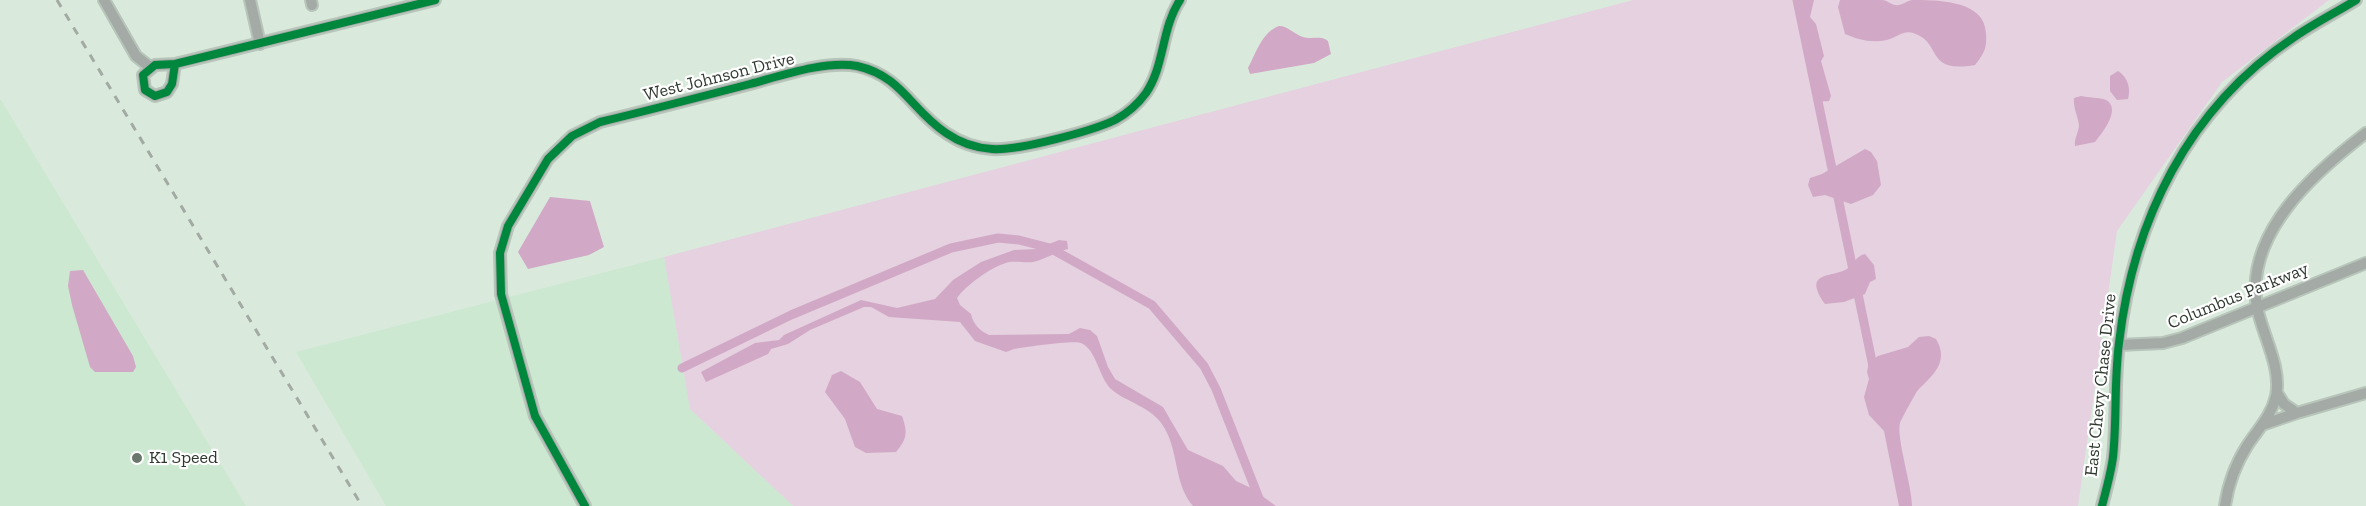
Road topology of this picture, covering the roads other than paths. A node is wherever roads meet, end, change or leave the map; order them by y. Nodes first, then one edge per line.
1 (104, 0) edge
2 (250, 0) edge
3 (435, 0) edge
4 (1180, 0) edge
5 (2356, 0) edge
6 (260, 44) junction
7 (175, 64) junction
8 (150, 67) junction
9 (2366, 133) edge
10 (2366, 263) edge
11 (2257, 307) junction
12 (2119, 345) junction
13 (2277, 393) junction
14 (2366, 393) edge
15 (2297, 413) junction
16 (2265, 424) junction
17 (585, 506) edge
18 (2102, 506) edge
19 (2224, 506) edge

1 - 8 street
2 - 6 street
3 - 6 street
4 - 17 street, West Johnson Drive
5 - 12 street, East Chevy Chase Drive
6 - 7 street
7 - 8 street
7 - 8 street
9 - 11 street
10 - 11 street, Columbus Parkway
11 - 12 street, Columbus Parkway
11 - 13 street
12 - 18 street, East Chevy Chase Drive
13 - 15 street
13 - 16 street
14 - 15 street
15 - 16 street
16 - 19 street

